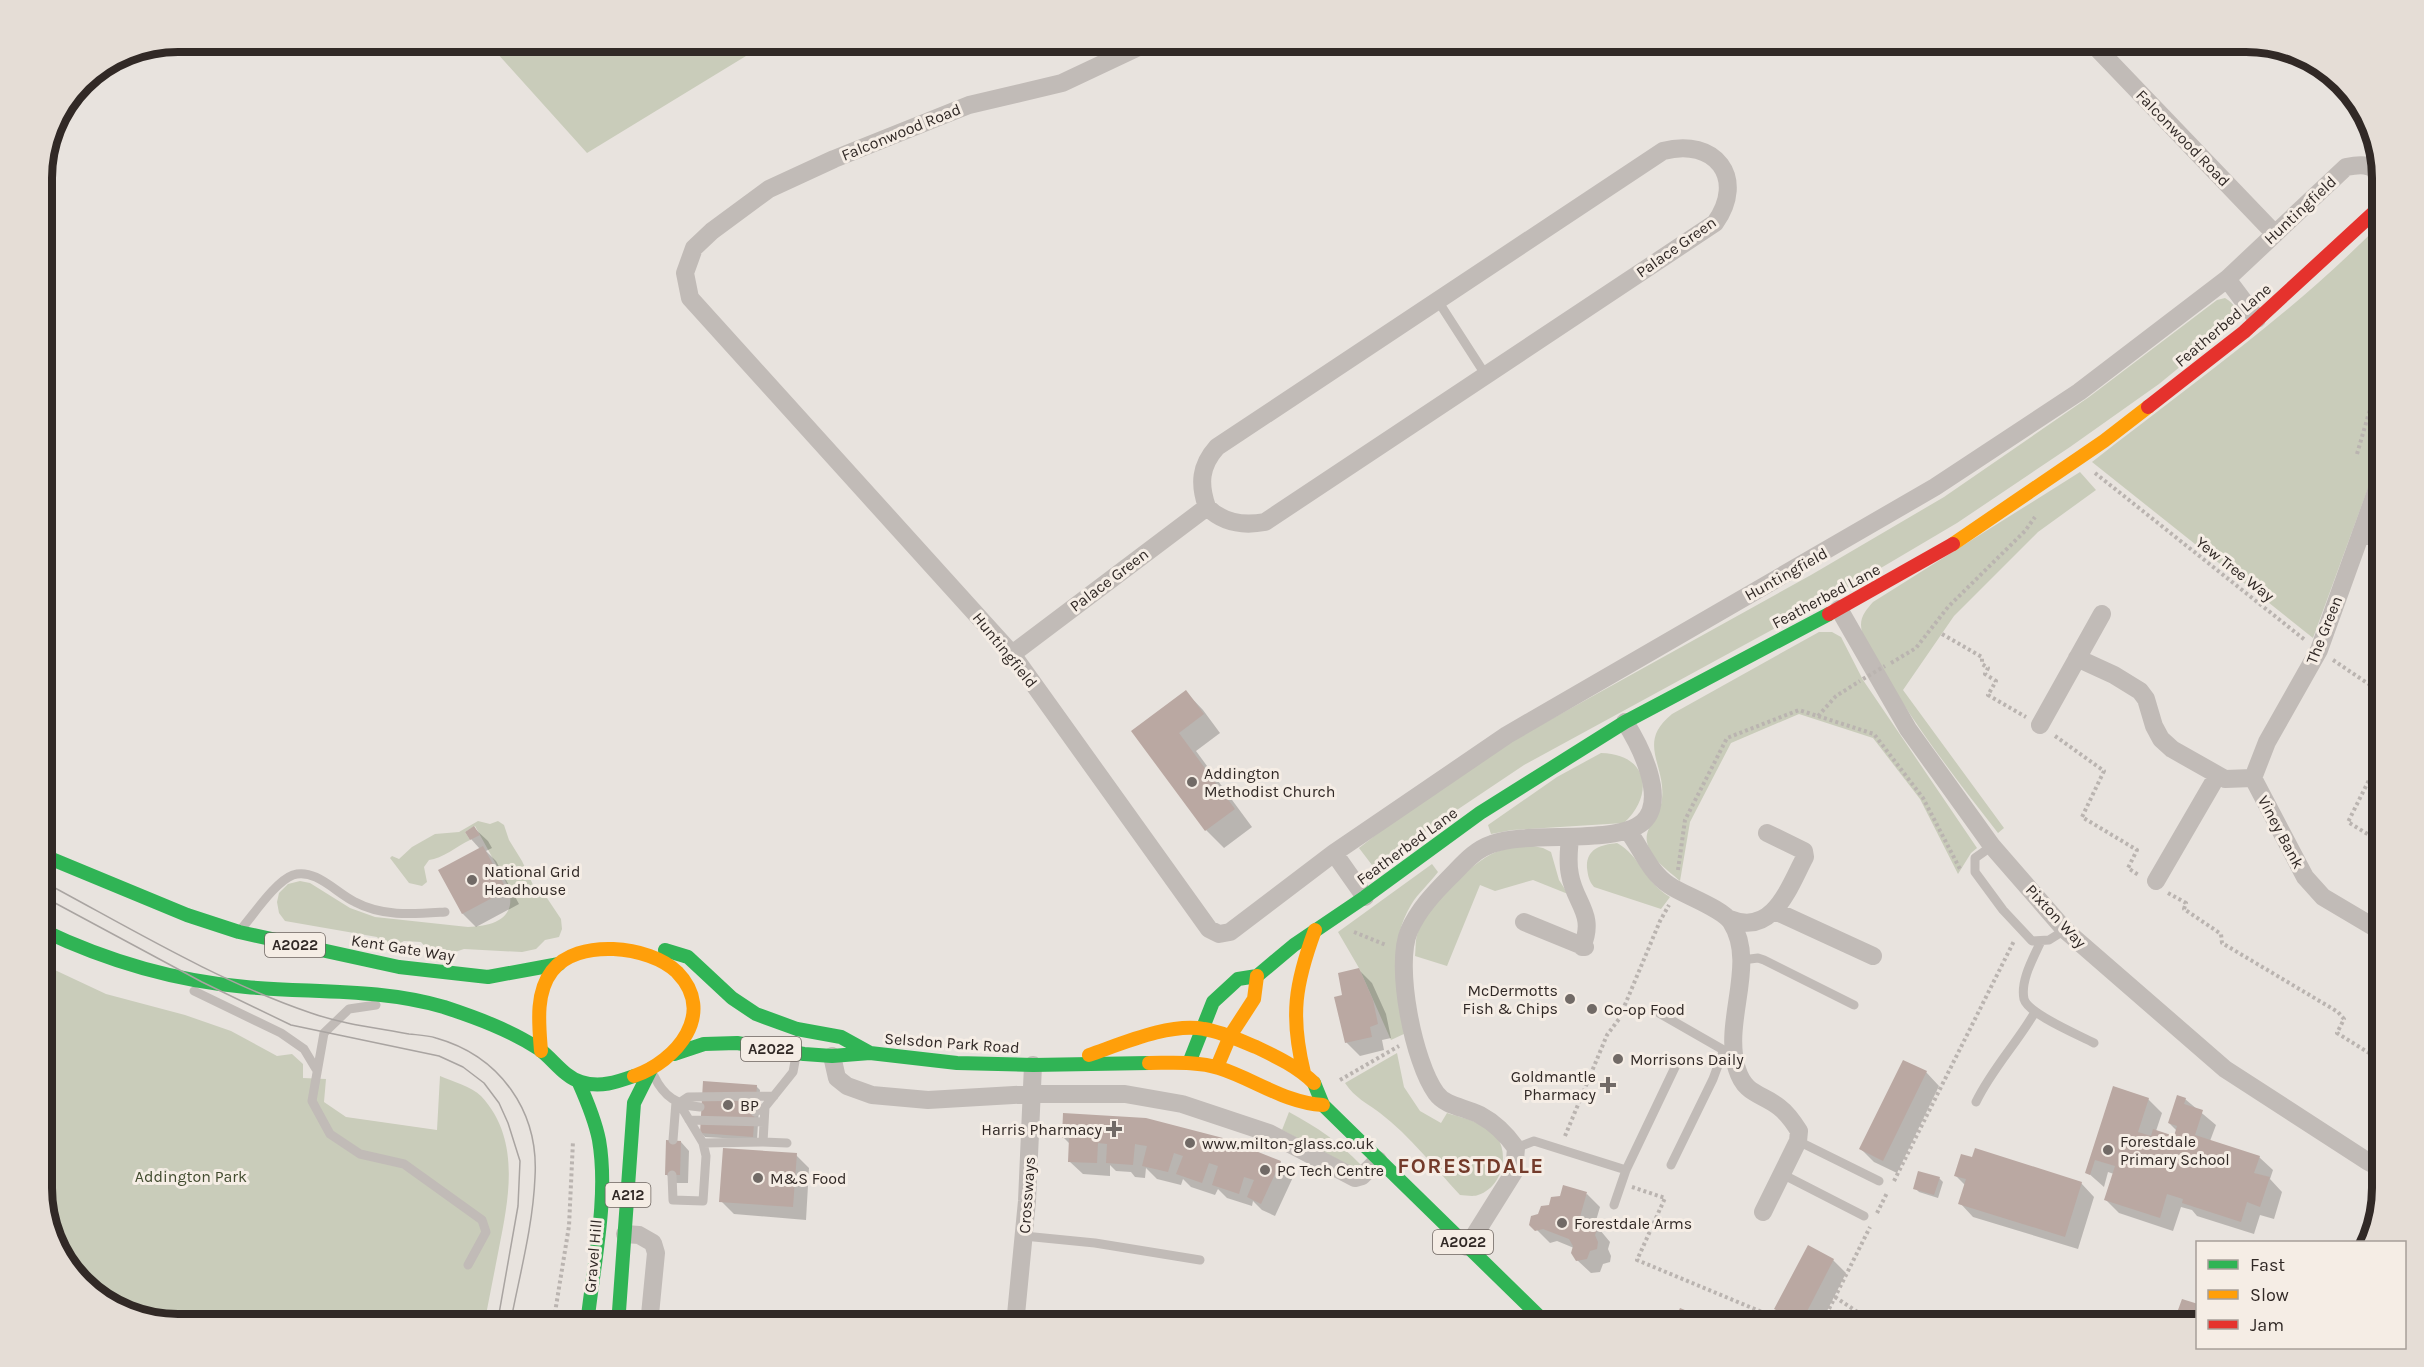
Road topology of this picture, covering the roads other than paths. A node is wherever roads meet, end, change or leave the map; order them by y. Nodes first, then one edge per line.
1 (1128, 52) edge
2 (2101, 52) edge
3 (2370, 165) edge
4 (2371, 215) edge
5 (2275, 234) junction
6 (685, 273) joint
7 (2227, 279) junction
8 (1438, 300) junction
9 (2257, 319) junction
10 (1485, 374) junction
11 (2371, 504) edge
12 (1207, 507) junction
13 (2361, 533) junction
14 (2371, 536) edge
15 (1839, 609) junction
16 (2102, 614) dead end
17 (1012, 654) junction
18 (2077, 658) junction
19 (1625, 722) junction
20 (2040, 725) road end
21 (2217, 776) junction
22 (2253, 778) junction
23 (1628, 831) junction
24 (1767, 833) dead end
25 (1570, 837) junction
26 (1992, 846) junction
27 (1334, 853) junction
28 (53, 860) edge
29 (2155, 883) road end
30 (1365, 897) junction
31 (1776, 911) junction
32 (445, 912) dead end
33 (1730, 919) junction
34 (1524, 922) dead end
35 (2372, 926) edge
36 (1315, 930) junction
37 (2065, 930) junction
38 (239, 932) junction
39 (53, 935) edge
40 (2042, 941) junction
41 (633, 951) junction
42 (1873, 956) dead end
43 (1742, 960) junction
44 (559, 964) junction
45 (166, 975) junction
46 (1257, 976) junction
47 (414, 999) junction
48 (1854, 1005) dead end
49 (2035, 1012) junction
50 (1659, 1013) dead end
51 (1202, 1028) junction
52 (1230, 1036) junction
53 (2094, 1043) dead end
54 (542, 1052) junction
55 (1728, 1052) junction
56 (797, 1053) junction
57 (870, 1053) junction
58 (674, 1054) junction
59 (832, 1056) junction
60 (1067, 1063) junction
61 (1189, 1063) junction
62 (1677, 1063) dead end
63 (1033, 1065) junction
64 (1217, 1067) junction
65 (316, 1069) junction
66 (651, 1069) junction
67 (1304, 1072) junction
68 (579, 1083) junction
69 (1033, 1094) junction
70 (774, 1096) junction
71 (678, 1102) junction
72 (1976, 1102) dead end
73 (1323, 1105) junction
74 (700, 1107) dead end
75 (765, 1107) junction
76 (755, 1112) dead end
77 (689, 1120) junction
78 (764, 1122) junction
79 (673, 1140) dead end
80 (1798, 1141) junction
81 (763, 1142) junction
82 (703, 1143) junction
83 (787, 1143) dead end
84 (1516, 1148) junction
85 (1378, 1160) junction
86 (2372, 1164) edge
87 (1671, 1165) dead end
88 (1626, 1170) junction
89 (1782, 1174) junction
90 (672, 1175) dead end
91 (1879, 1181) dead end
92 (1614, 1205) dead end
93 (1763, 1212) dead end
94 (1864, 1216) dead end
95 (632, 1234) junction
96 (1024, 1236) junction
97 (1467, 1247) junction
98 (1200, 1260) dead end
99 (468, 1265) dead end
100 (588, 1314) edge
101 (620, 1314) edge
102 (650, 1314) edge
103 (1016, 1314) edge
104 (1537, 1314) edge

1 - 6 street, Falconwood Road
2 - 5 street, Falconwood Road
3 - 5 street, Huntingfield
4 - 9 main road, Featherbed Lane
5 - 7 street, Huntingfield
6 - 17 street, Huntingfield
7 - 9 street
7 - 27 street, Huntingfield
8 - 10 lane
8 - 10 street, Palace Green
8 - 12 street, Palace Green
9 - 15 main road, Featherbed Lane
10 - 12 street, Palace Green
11 - 13 street, The Green
12 - 17 street, Palace Green
13 - 14 street
13 - 22 street, The Green
15 - 19 main road, Featherbed Lane
15 - 26 street, Pixton Way
16 - 18 street
17 - 27 street, Huntingfield
18 - 20 street
18 - 21 street, Viney Bank
19 - 23 street
19 - 30 main road, Featherbed Lane
21 - 22 street, Viney Bank
21 - 29 street
22 - 35 street, Viney Bank
23 - 25 street
23 - 33 street
24 - 31 street
25 - 34 street
25 - 84 street
26 - 37 street, Pixton Way
26 - 40 lane
27 - 30 street
28 - 38 main road, Kent Gate Way / A2022
30 - 36 main road, Featherbed Lane
31 - 33 street
31 - 42 street
32 - 38 lane
33 - 43 street
36 - 46 main road, Featherbed Lane
36 - 67 main road
37 - 40 lane
37 - 86 street, Pixton Way
38 - 44 main road, Kent Gate Way / A2022
39 - 45 main road
40 - 49 lane
41 - 44 main road
41 - 57 main road, Selsdon Park Road / A2022
41 - 58 main road
43 - 48 lane
43 - 55 street
44 - 54 main road
45 - 47 main road
45 - 65 lane
46 - 51 main road, Featherbed Lane
46 - 52 main road
47 - 54 main road
47 - 65 lane
49 - 53 lane
49 - 72 lane
50 - 55 lane
51 - 52 main road, Selsdon Park Road / A2022
51 - 60 main road, Selsdon Park Road / A2022
51 - 61 main road, Featherbed Lane
52 - 64 main road
52 - 67 main road, Selsdon Park Road / A2022
54 - 68 main road
55 - 80 street
55 - 87 lane
56 - 58 main road, Selsdon Park Road / A2022
56 - 59 main road, Selsdon Park Road / A2022
56 - 70 lane
57 - 59 main road, Selsdon Park Road / A2022
57 - 63 main road, Selsdon Park Road / A2022
58 - 66 main road
59 - 69 street
60 - 61 main road, Selsdon Park Road / A2022
60 - 63 main road, Selsdon Park Road / A2022
61 - 64 main road, Selsdon Park Road / A2022
62 - 88 lane
63 - 69 street, Crossways
64 - 73 main road, Selsdon Park Road / A2022
65 - 99 lane
66 - 68 main road
66 - 71 lane
66 - 95 main road, Gravel Hill / A212
67 - 73 main road, Selsdon Park Road / A2022
68 - 100 main road, Gravel Hill / A212
69 - 85 street
69 - 96 street, Crossways
70 - 71 lane
70 - 75 lane
71 - 74 lane
71 - 77 lane
71 - 79 lane
73 - 85 main road, Selsdon Park Road / A2022
75 - 76 lane
75 - 78 lane
77 - 78 lane
77 - 82 lane
78 - 81 lane
80 - 89 street
80 - 91 lane
81 - 82 lane
81 - 83 lane
82 - 90 lane
84 - 88 lane
84 - 97 street
85 - 97 main road, Selsdon Park Road / A2022
88 - 92 lane
89 - 93 street
89 - 94 lane
95 - 101 main road, Gravel Hill / A212
95 - 102 street
96 - 98 lane
96 - 103 street, Crossways
97 - 104 main road, Selsdon Park Road / A2022

